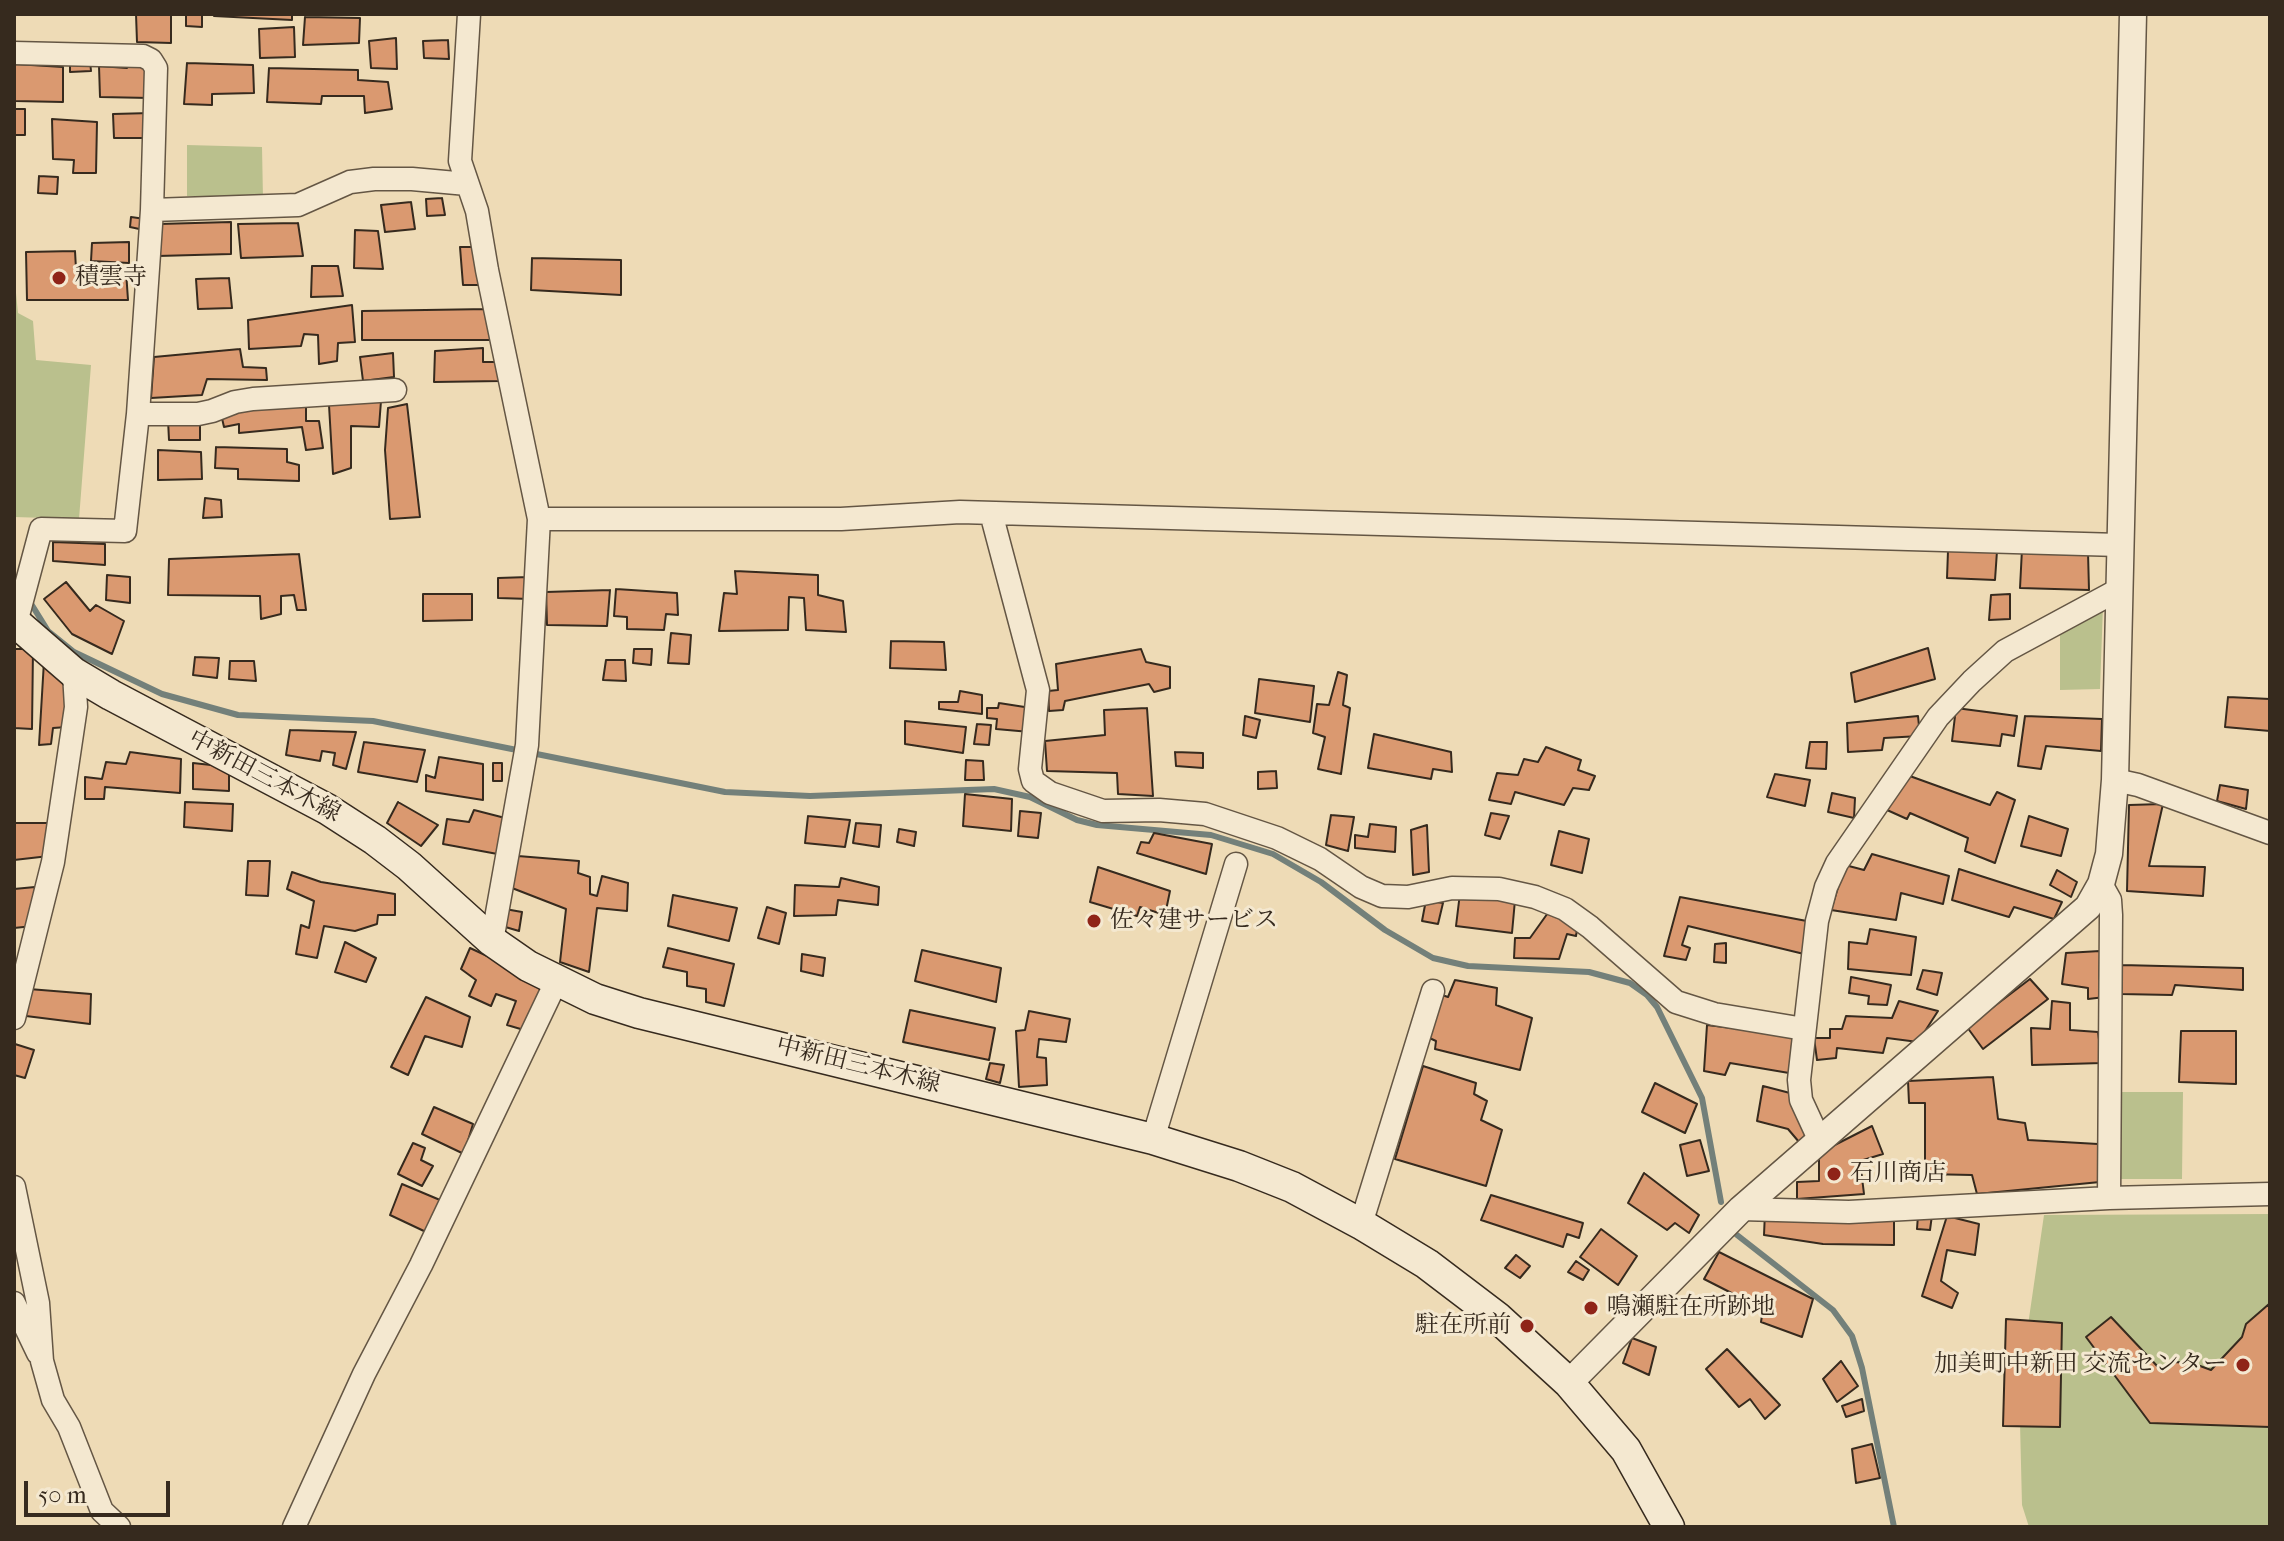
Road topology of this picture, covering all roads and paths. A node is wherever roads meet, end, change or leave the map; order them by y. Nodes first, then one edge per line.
1 (469, 14) edge
2 (2133, 14) edge
3 (14, 53) edge
4 (467, 184) junction
5 (152, 210) junction
6 (395, 390) dead end
7 (138, 414) junction
8 (991, 513) junction
9 (539, 519) junction
10 (2119, 545) junction
11 (2120, 589) junction
12 (19, 609) edge
13 (74, 673) junction
14 (2115, 780) junction
15 (2270, 833) edge
16 (1236, 864) dead end
17 (2101, 884) junction
18 (492, 941) junction
19 (557, 980) junction
20 (1433, 991) dead end
21 (14, 1018) edge
22 (1804, 1029) junction
23 (1153, 1139) junction
24 (1819, 1139) junction
25 (14, 1187) edge
26 (2270, 1194) edge
27 (2109, 1198) junction
28 (1741, 1209) junction
29 (1361, 1224) junction
30 (14, 1303) edge
31 (42, 1361) junction
32 (1569, 1383) junction
33 (111, 1522) edge
34 (294, 1527) edge
35 (1669, 1527) edge

1 - 4 street
2 - 10 street
3 - 5 street
4 - 5 street
4 - 9 street
5 - 7 street
6 - 7 street
7 - 12 street
8 - 9 street
8 - 10 street
8 - 22 street
9 - 18 street
10 - 11 street
11 - 14 street
11 - 22 street
12 - 13 main road, 中新田三本木線
13 - 18 main road, 中新田三本木線
13 - 21 street
14 - 15 street
14 - 17 street
16 - 23 street
17 - 24 street
17 - 27 street
18 - 19 main road, 中新田三本木線
19 - 23 main road, 中新田三本木線
19 - 34 street
20 - 29 street
22 - 24 street
23 - 29 main road, 中新田三本木線
24 - 28 street
25 - 31 street
26 - 27 street
27 - 28 street
28 - 32 street
29 - 32 main road, 中新田三本木線
30 - 31 street
31 - 33 street
32 - 35 main road, 中新田三本木線

